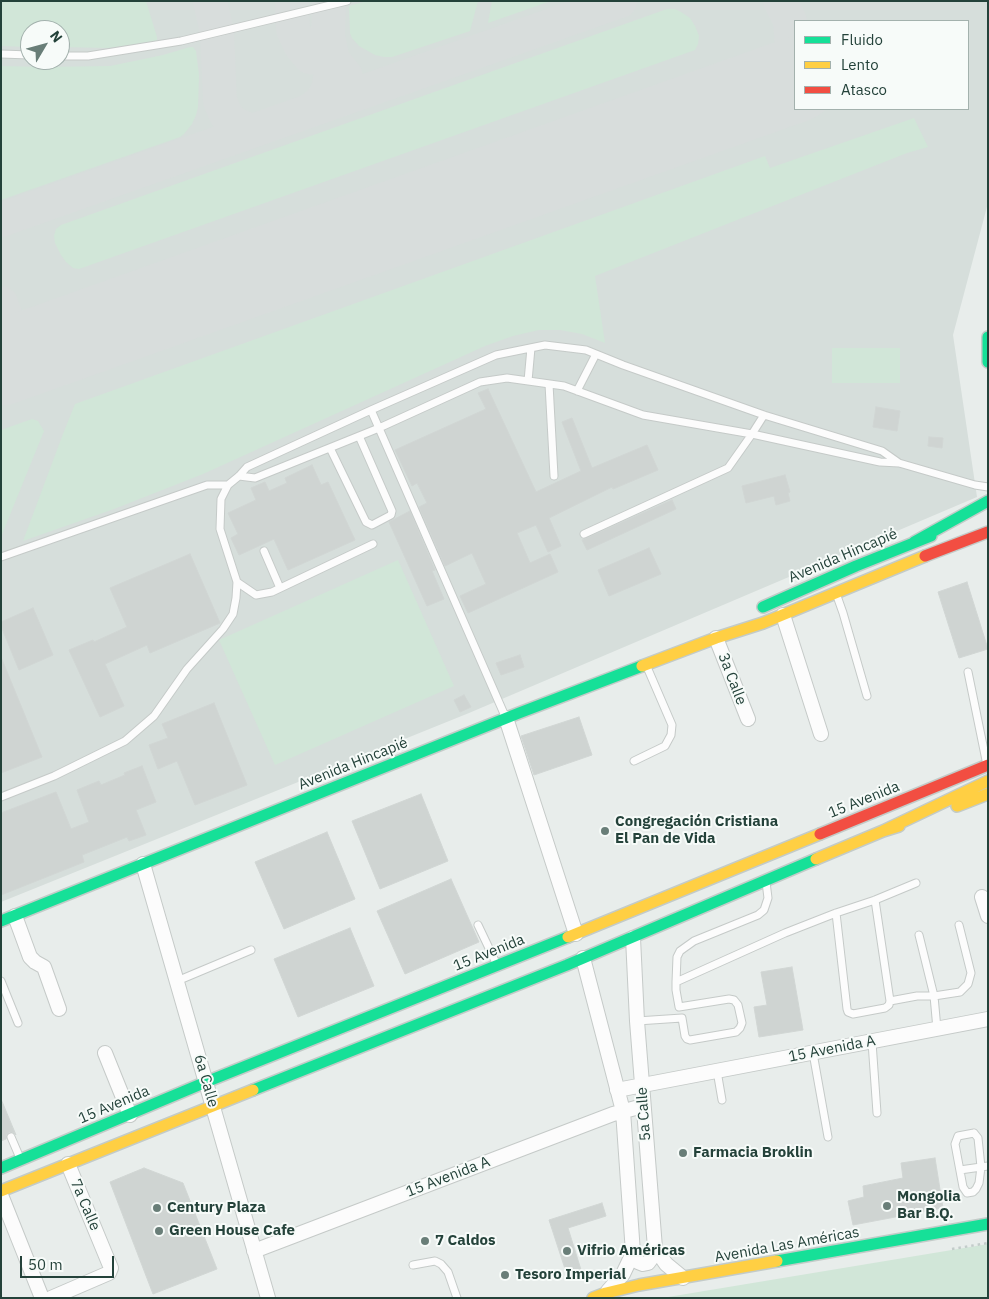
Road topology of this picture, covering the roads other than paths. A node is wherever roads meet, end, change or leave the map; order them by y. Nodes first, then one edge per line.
1 (347, 1) edge
2 (1, 54) edge
3 (20, 55) edge
4 (70, 56) edge
5 (988, 337) edge
6 (531, 348) junction
7 (596, 354) junction
8 (988, 362) edge
9 (528, 381) junction
10 (549, 384) junction
11 (577, 391) junction
12 (371, 410) junction
13 (764, 415) junction
14 (379, 428) junction
15 (752, 434) junction
16 (359, 436) junction
17 (330, 448) junction
18 (899, 463) junction
19 (239, 476) junction
20 (554, 476) dead end
21 (228, 485) junction
22 (988, 487) edge
23 (988, 501) edge
24 (988, 514) edge
25 (988, 532) edge
26 (584, 534) dead end
27 (914, 542) junction
28 (373, 544) dead end
29 (264, 551) dead end
30 (1, 557) edge
31 (237, 582) junction
32 (280, 588) junction
33 (836, 593) junction
34 (754, 611) dead end
35 (782, 615) junction
36 (741, 619) dead end
37 (716, 638) junction
38 (646, 665) junction
39 (968, 672) dead end
40 (867, 696) dead end
41 (506, 718) junction
42 (748, 719) dead end
43 (820, 734) dead end
44 (634, 761) dead end
45 (987, 765) edge
46 (988, 781) edge
47 (988, 794) edge
48 (1, 797) edge
49 (883, 831) junction
50 (144, 864) junction
51 (766, 881) junction
52 (916, 883) dead end
53 (982, 897) dead end
54 (875, 900) junction
55 (836, 913) junction
56 (15, 916) junction
57 (988, 916) edge
58 (1, 921) edge
59 (478, 925) dead end
60 (959, 925) dead end
61 (576, 934) junction
62 (919, 935) dead end
63 (633, 938) junction
64 (251, 950) dead end
65 (583, 958) junction
66 (497, 966) junction
67 (1, 981) edge
68 (177, 981) junction
69 (676, 982) junction
70 (934, 996) junction
71 (890, 1001) junction
72 (679, 1007) junction
73 (59, 1009) dead end
74 (682, 1018) junction
75 (988, 1019) edge
76 (637, 1021) junction
77 (18, 1023) dead end
78 (937, 1029) junction
79 (872, 1042) junction
80 (105, 1053) dead end
81 (813, 1053) junction
82 (717, 1071) junction
83 (206, 1082) junction
84 (642, 1085) junction
85 (618, 1090) junction
86 (722, 1100) dead end
87 (213, 1106) junction
88 (643, 1106) junction
89 (622, 1111) junction
90 (878, 1113) dead end
91 (130, 1115) junction
92 (11, 1137) dead end
93 (828, 1137) dead end
94 (21, 1160) junction
95 (68, 1164) junction
96 (984, 1167) edge
97 (1, 1168) edge
98 (960, 1170) junction
99 (1, 1191) edge
100 (1, 1195) edge
101 (988, 1224) edge
102 (655, 1248) junction
103 (254, 1251) junction
104 (633, 1253) junction
105 (413, 1265) dead end
106 (703, 1275) junction
107 (683, 1278) junction
108 (639, 1289) junction
109 (602, 1296) edge
110 (42, 1298) edge
111 (51, 1298) edge
112 (267, 1298) edge
113 (457, 1298) edge

1 - 4 lane
2 - 3 lane
5 - 8 main road
6 - 7 lane
6 - 9 lane
6 - 12 lane
7 - 11 lane
7 - 13 lane
9 - 10 lane
9 - 14 lane
10 - 11 lane
10 - 20 lane
11 - 15 lane
12 - 14 lane
12 - 19 lane
13 - 15 lane
13 - 18 lane
14 - 16 lane
14 - 41 lane
15 - 18 lane
15 - 26 lane
16 - 17 lane
16 - 17 lane
17 - 19 lane
18 - 22 lane
19 - 21 lane
21 - 30 lane
21 - 31 lane
23 - 27 main road
24 - 27 main road, Avenida Hincapié
25 - 33 main road, Avenida Hincapié
27 - 34 main road, Avenida Hincapié
28 - 32 lane
29 - 32 lane
31 - 32 lane
31 - 48 lane
33 - 35 main road, Avenida Hincapié
33 - 40 lane
35 - 37 main road, Avenida Hincapié
35 - 43 street
36 - 37 main road, Avenida Hincapié
37 - 38 main road, Avenida Hincapié
37 - 42 street, 3a Calle
38 - 41 main road, Avenida Hincapié
38 - 44 lane
39 - 45 lane
41 - 50 main road, Avenida Hincapié
41 - 61 street
45 - 61 main road, 15 Avenida
46 - 49 main road
47 - 49 main road
49 - 51 main road
50 - 56 main road, Avenida Hincapié
50 - 68 street, 6a Calle
51 - 63 main road
51 - 69 lane
52 - 54 lane
53 - 57 street
54 - 55 lane
54 - 71 lane
55 - 69 lane
55 - 71 lane
56 - 58 main road, Avenida Hincapié
56 - 73 street
59 - 66 lane
60 - 70 lane
61 - 66 main road, 15 Avenida
62 - 70 lane
63 - 65 main road
63 - 76 street, 5a Calle
64 - 68 lane
65 - 85 street, 5a Calle
65 - 87 main road
66 - 83 main road, 15 Avenida
67 - 77 lane
68 - 83 street, 6a Calle
69 - 72 lane
70 - 71 lane
70 - 78 lane
72 - 74 lane
72 - 74 lane
74 - 76 lane
75 - 78 street, 15 Avenida A
76 - 84 street, 5a Calle
78 - 79 street, 15 Avenida A
79 - 81 street, 15 Avenida A
79 - 90 lane
80 - 91 street
81 - 82 street, 15 Avenida A
81 - 93 lane
82 - 84 street, 15 Avenida A
82 - 86 lane
83 - 87 street, 6a Calle
83 - 91 main road, 15 Avenida
84 - 85 street, 15 Avenida A
84 - 88 street, 5a Calle
85 - 89 street, 5a Calle
87 - 95 main road
87 - 103 street, 6a Calle
88 - 89 street, 15 Avenida A
88 - 102 street, 5a Calle
89 - 103 street, 15 Avenida A
89 - 104 street, 5a Calle
91 - 94 main road, 15 Avenida
92 - 94 lane
94 - 97 main road, 15 Avenida
95 - 99 main road
95 - 111 street, 7a Calle
96 - 98 lane
96 - 98 lane
96 - 98 lane
100 - 110 street
101 - 106 main road, Avenida Las Américas
102 - 104 street
102 - 107 street
103 - 112 street, 6a Calle
104 - 109 street
105 - 113 lane
106 - 107 main road, Avenida Las Américas
106 - 108 main road
107 - 109 main road, Avenida Las Américas
108 - 109 main road
108 - 109 main road

